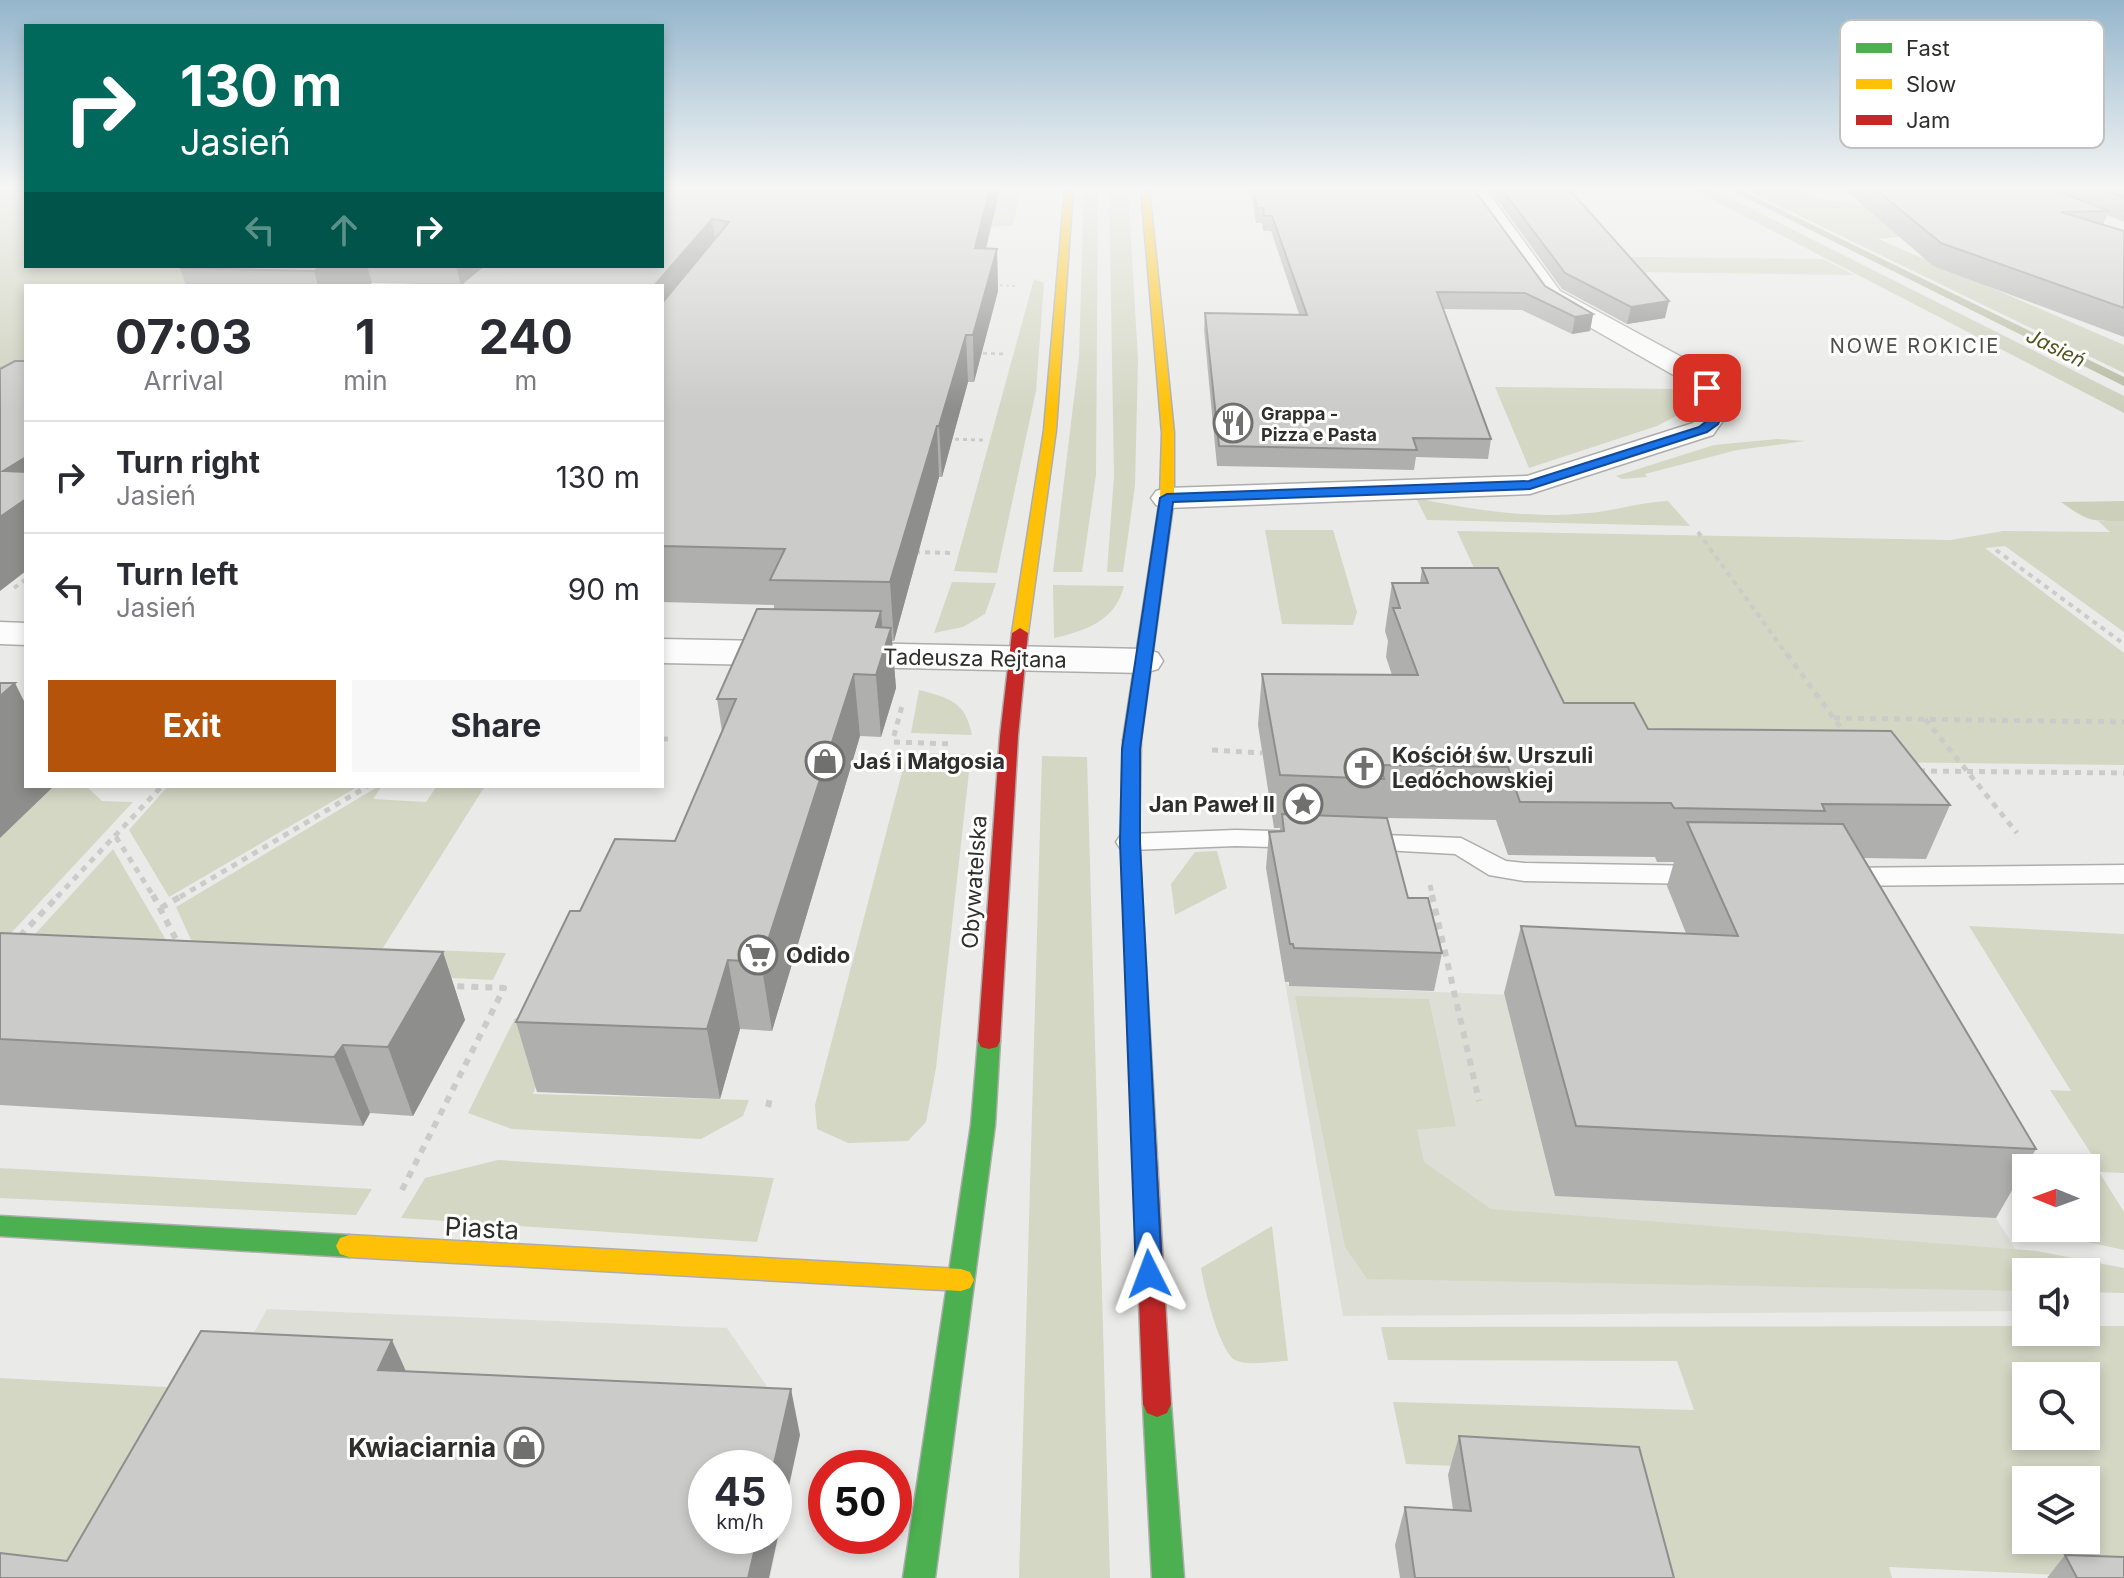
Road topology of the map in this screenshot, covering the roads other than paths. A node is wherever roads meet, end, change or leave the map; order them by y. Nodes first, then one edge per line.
1 (1064, 262) edge
2 (1152, 262) edge
3 (1525, 262) edge
4 (1167, 498) junction
5 (0, 633) edge
6 (24, 634) edge
7 (664, 651) edge
8 (1017, 659) junction
9 (1144, 661) junction
10 (1130, 842) junction
11 (2124, 874) edge
12 (1731, 876) edge
13 (1810, 877) edge
14 (0, 1226) edge
15 (961, 1280) junction
16 (919, 1578) edge
17 (1168, 1578) edge

1 - 8 main road, Obywatelska
2 - 4 main road
3 - 4 street
4 - 9 main road
5 - 6 street
7 - 8 street, Tadeusza Rejtana
8 - 9 street, Tadeusza Rejtana
8 - 15 main road, Obywatelska
9 - 10 main road
10 - 12 lane
10 - 17 main road
11 - 13 lane
14 - 15 main road, Piasta
15 - 16 main road, Obywatelska

